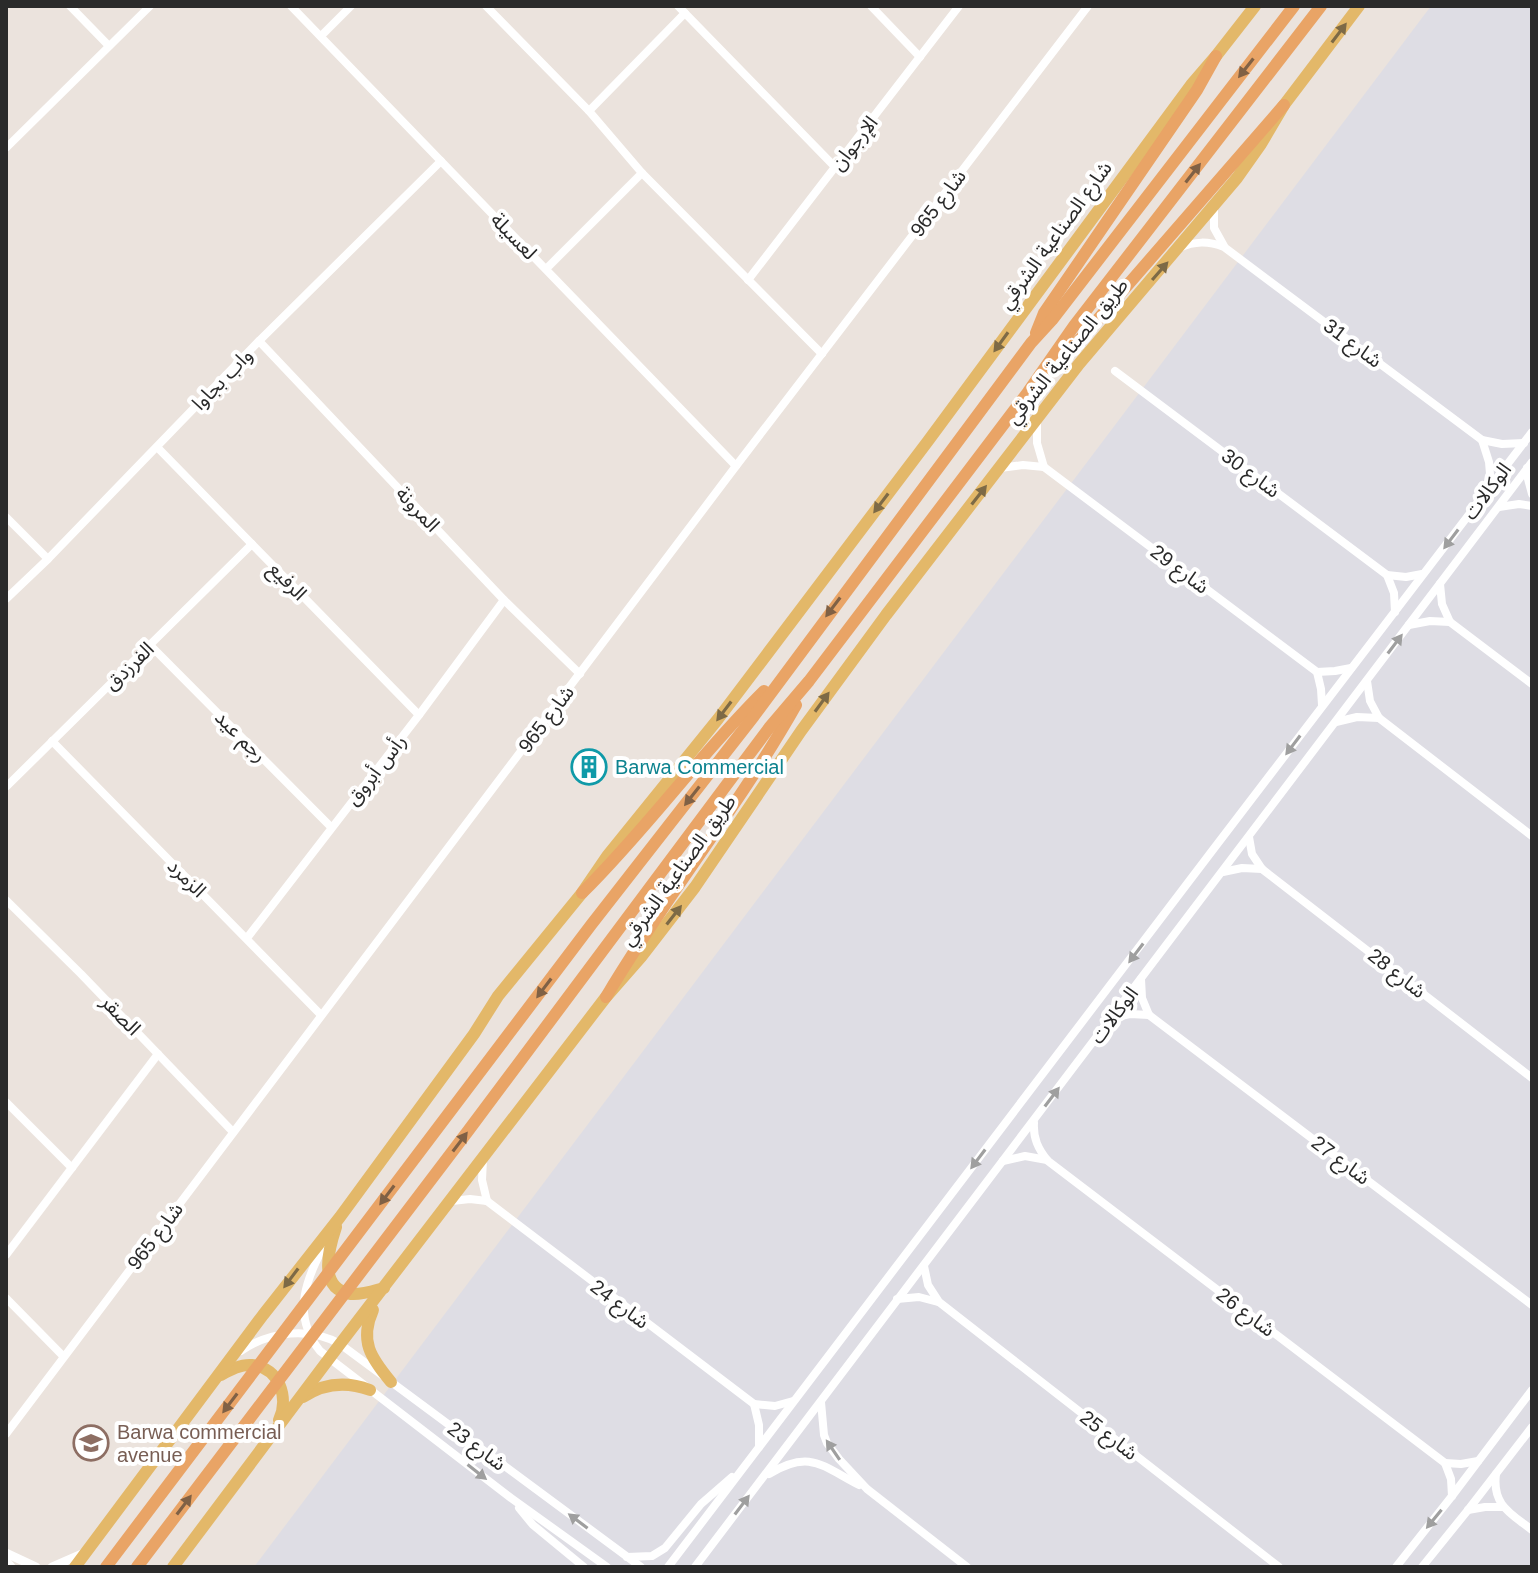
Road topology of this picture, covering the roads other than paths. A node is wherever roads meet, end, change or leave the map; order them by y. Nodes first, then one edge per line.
1 (70, 6) edge
2 (150, 6) edge
3 (291, 6) edge
4 (351, 6) edge
5 (486, 6) edge
6 (871, 6) edge
7 (959, 6) edge
8 (1088, 6) edge
9 (1255, 6) edge
10 (1294, 6) edge
11 (1321, 6) edge
12 (1359, 6) edge
13 (682, 10) edge
14 (321, 36) junction
15 (109, 46) junction
16 (1216, 56) junction
17 (920, 57) junction
18 (1284, 105) junction
19 (589, 111) junction
20 (6, 148) edge
21 (441, 161) junction
22 (835, 167) junction
23 (642, 173) junction
24 (1214, 207) junction
25 (1224, 247) junction
26 (1179, 249) junction
27 (546, 269) junction
28 (748, 280) junction
29 (259, 341) junction
30 (1031, 343) junction
31 (822, 354) junction
32 (1115, 371) dead end
33 (1028, 392) junction
34 (1038, 416) junction
35 (1532, 432) edge
36 (1482, 440) junction
37 (1524, 443) junction
38 (157, 447) junction
39 (1530, 465) edge
40 (736, 466) junction
41 (1044, 467) junction
42 (1000, 468) junction
43 (1491, 486) junction
44 (1532, 494) edge
45 (1532, 506) edge
46 (1498, 508) junction
47 (6, 517) edge
48 (252, 544) junction
49 (48, 559) junction
50 (1424, 574) junction
51 (1387, 575) junction
52 (1440, 584) junction
53 (6, 599) edge
54 (504, 600) junction
55 (1395, 612) junction
56 (1450, 622) junction
57 (1409, 625) junction
58 (150, 645) junction
59 (789, 666) junction
60 (1352, 668) junction
61 (1317, 672) junction
62 (580, 674) junction
63 (809, 681) junction
64 (1367, 681) junction
65 (1532, 684) edge
66 (1322, 706) junction
67 (419, 715) junction
68 (1379, 718) junction
69 (1335, 722) junction
70 (52, 741) junction
71 (6, 787) edge
72 (331, 827) junction
73 (1532, 836) edge
74 (1249, 837) junction
75 (1262, 869) junction
76 (1222, 872) junction
77 (582, 893) junction
78 (6, 900) edge
79 (247, 938) junction
80 (1141, 979) junction
81 (606, 997) junction
82 (321, 1015) junction
83 (1149, 1015) junction
84 (1111, 1018) junction
85 (158, 1054) junction
86 (1532, 1078) edge
87 (6, 1102) edge
88 (1034, 1121) junction
89 (233, 1132) junction
90 (483, 1159) junction
91 (1003, 1161) junction
92 (1048, 1161) junction
93 (72, 1168) junction
94 (452, 1201) junction
95 (487, 1201) junction
96 (340, 1217) junction
97 (6, 1255) edge
98 (924, 1265) junction
99 (384, 1288) junction
100 (6, 1298) edge
101 (897, 1299) junction
102 (939, 1302) junction
103 (1532, 1305) edge
104 (308, 1334) junction
105 (340, 1344) junction
106 (63, 1356) junction
107 (234, 1356) junction
108 (329, 1359) junction
109 (219, 1376) junction
110 (391, 1382) junction
111 (370, 1390) junction
112 (1532, 1390) edge
113 (794, 1401) junction
114 (821, 1401) junction
115 (297, 1402) junction
116 (754, 1404) junction
117 (1532, 1427) edge
118 (6, 1434) edge
119 (272, 1434) junction
120 (759, 1447) junction
121 (1478, 1461) junction
122 (1445, 1463) junction
123 (744, 1466) junction
124 (1497, 1473) junction
125 (763, 1477) junction
126 (867, 1489) junction
127 (1452, 1496) junction
128 (511, 1498) junction
129 (1503, 1507) junction
130 (1468, 1510) junction
131 (1532, 1530) edge
132 (87, 1551) junction
133 (6, 1553) edge
134 (626, 1557) junction
135 (6, 1561) edge
136 (698, 1565) edge
137 (11, 1567) edge
138 (36, 1567) edge
139 (52, 1567) edge
140 (75, 1567) edge
141 (106, 1567) edge
142 (137, 1567) edge
143 (173, 1567) edge
144 (584, 1567) edge
145 (607, 1567) edge
146 (641, 1567) edge
147 (668, 1567) edge
148 (967, 1567) edge
149 (1279, 1567) edge
150 (1396, 1567) edge
151 (1422, 1567) edge

1 - 15 street
2 - 15 street
3 - 14 street, لعسيلة
4 - 14 street
5 - 19 street
6 - 17 street
7 - 17 street, الإرجوان
8 - 31 street, شارع 965
9 - 16 main road
10 -> 30 highway, طريق الصناعية الشرقي
33 -> 11 highway, طريق الصناعية الشرقي
18 -> 12 main road, طريق الصناعية الشرقي
13 - 19 street
13 - 22 street
14 - 21 street, لعسيلة
15 - 20 street
16 - 30 highway
16 -> 77 main road, شارع الصناعية الشرقي
17 - 22 street, الإرجوان
18 - 24 main road, طريق الصناعية الشرقي
18 - 33 highway
19 - 23 street
21 - 27 street, لعسيلة
21 - 29 street, واب بجاوا
22 - 28 street, الإرجوان
23 - 27 street
23 - 28 street
24 - 25 street
24 - 26 main road, طريق الصناعية الشرقي
25 - 26 street
25 - 36 street, شارع 31
34 -> 26 main road, طريق الصناعية الشرقي
27 - 40 street, لعسيلة
28 - 31 street
29 - 38 street, واب بجاوا
29 - 54 street, المرونة
30 -> 59 highway, طريق الصناعية الشرقي
31 - 40 street, شارع 965
32 - 51 street, شارع 30
33 - 63 highway, طريق الصناعية الشرقي
34 - 41 street
34 - 42 main road, طريق الصناعية الشرقي
35 - 37 street, الوكالات
36 - 37 street
36 - 43 street
37 - 43 street, الوكالات
38 - 48 street, الرفيع
38 - 49 street, واب بجاوا
39 - 44 street
39 - 46 street, الوكالات
40 - 62 street, شارع 965
41 - 42 street
41 - 61 street, شارع 29
81 -> 42 main road, طريق الصناعية الشرقي
43 -> 50 street, الوكالات
45 - 46 street
46 - 52 street, الوكالات
47 - 49 street
48 - 58 street, الفرزدق
48 - 67 street, الرفيع
49 - 53 street, واب بجاوا
50 - 51 street
50 - 55 street, الوكالات
51 - 55 street
52 - 56 street
52 - 57 street, الوكالات
54 - 62 street, المرونة
54 - 67 street, رأس أبروق
55 - 60 street, الوكالات
56 - 57 street
56 - 65 street
64 -> 57 street, الوكالات
58 - 70 street, الفرزدق
58 - 72 street, رجم عيد
59 - 77 highway
59 -> 141 highway, طريق الصناعية الشرقي
60 - 61 street
60 - 66 street, الوكالات
61 - 66 street
62 - 82 street, شارع 965
63 - 81 highway
142 -> 63 highway, طريق الصناعية الشرقي
64 - 68 street
64 - 69 street, الوكالات
66 -> 113 street, الوكالات
67 - 72 street, رأس أبروق
68 - 69 street
68 - 73 street
69 - 74 street, الوكالات
70 - 71 street, الفرزدق
70 - 79 street, الزمرد
72 - 79 street, رأس أبروق
74 - 75 street
74 - 76 street, الوكالات
75 - 76 street
75 - 86 street, شارع 28
76 - 80 street, الوكالات
77 - 96 main road
78 - 85 street, الصقر
79 - 82 street, الزمرد
80 - 83 street
80 - 84 street, الوكالات
81 - 90 main road, طريق الصناعية الشرقي
82 - 89 street, شارع 965
83 - 84 street
83 - 103 street, شارع 27
88 -> 84 street, الوكالات
85 - 89 street, الصقر
85 - 93 street
87 - 93 street
88 - 91 street, الوكالات
88 - 92 street
89 - 106 street, شارع 965
90 - 94 main road, طريق الصناعية الشرقي
90 - 95 street
91 - 92 street
91 - 98 street, الوكالات
92 - 122 street, شارع 26
93 - 97 street
94 - 95 street
94 - 99 main road, طريق الصناعية الشرقي
95 - 116 street, شارع 24
96 - 99 main road
96 - 104 street
96 -> 107 main road
98 - 101 street, الوكالات
98 - 102 street, شارع 25
99 - 105 main road, طريق الصناعية الشرقي
99 - 110 main road
100 - 106 street
101 - 102 street
101 - 114 street, الوكالات
102 - 149 street, شارع 25
104 - 105 street, شارع 23
104 - 107 street, شارع 23
104 - 108 street, شارع 23
105 - 108 main road, طريق الصناعية الشرقي
105 - 110 street, شارع 23
106 - 118 street, شارع 965
107 - 109 main road
108 - 111 street, شارع 23
108 - 115 main road, طريق الصناعية الشرقي
109 - 119 main road
109 - 132 main road
134 -> 110 street, شارع 23
111 - 115 main road
111 -> 128 street, شارع 23
112 - 121 street
113 - 116 street
113 - 120 street, الوكالات
114 - 125 street, الوكالات
126 -> 114 street
115 - 119 main road, طريق الصناعية الشرقي
116 - 120 street
117 - 124 street
119 - 143 main road, طريق الصناعية الشرقي
120 - 123 street, الوكالات
121 - 122 street
121 - 127 street
122 - 127 street
123 - 134 street, الوكالات
123 - 147 street, الوكالات
124 - 129 street
124 - 130 street
125 - 126 street
136 -> 125 street, الوكالات
126 - 148 street
127 -> 150 street
128 - 144 street, شارع 23
128 - 145 street, شارع 23
129 - 130 street
129 - 131 street
130 - 151 street
132 - 139 street
132 - 140 main road
133 - 138 street
134 - 146 street, شارع 23
135 - 137 street

